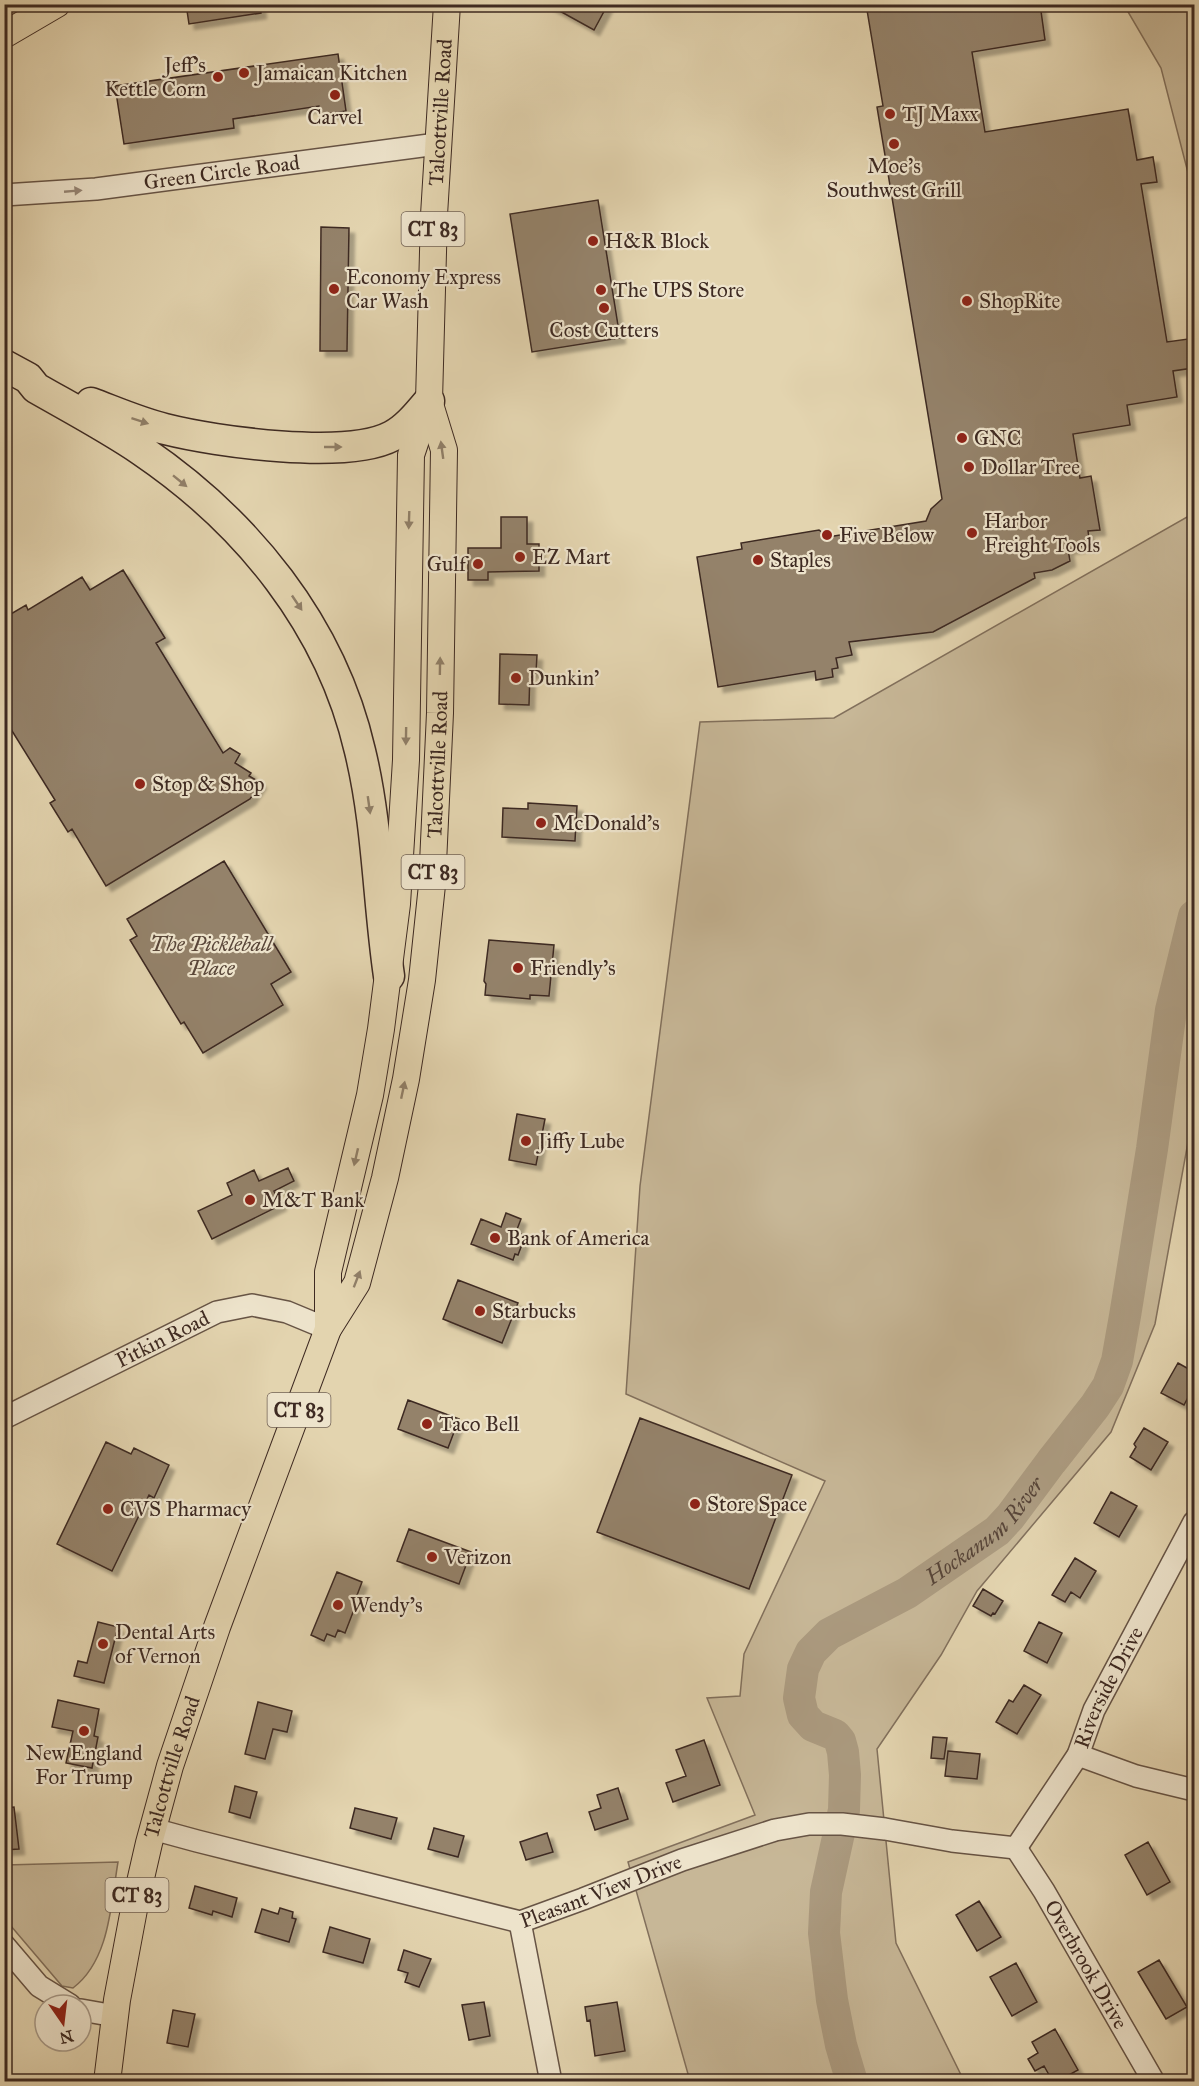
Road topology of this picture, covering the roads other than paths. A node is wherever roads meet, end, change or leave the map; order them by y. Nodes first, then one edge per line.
1 (57, 4) edge
2 (447, 4) edge
3 (30, 11) edge
4 (4, 35) edge
5 (437, 144) junction
6 (4, 195) edge
7 (16, 371) edge
8 (429, 401) junction
9 (410, 480) junction
10 (443, 491) junction
11 (403, 824) junction
12 (435, 849) junction
13 (389, 976) junction
14 (328, 1329) junction
15 (4, 1418) edge
16 (1194, 1522) edge
17 (1078, 1755) junction
18 (1194, 1790) edge
19 (153, 1828) junction
20 (1016, 1848) junction
21 (520, 1922) junction
22 (4, 1945) edge
23 (50, 1993) edge
24 (93, 2012) edge
25 (115, 2016) junction
26 (107, 2082) edge
27 (551, 2082) edge
28 (1154, 2082) edge

1 - 3 main road
2 - 5 main road, Talcottville Road / CT 83
3 - 4 main road
6 -> 5 street, Green Circle Road
5 - 8 main road, Talcottville Road / CT 83
7 -> 8 highway
7 -> 13 highway
8 - 9 main road, Talcottville Road / CT 83
10 -> 8 main road, Talcottville Road / CT 83
9 - 10 main road
9 -> 11 main road, Talcottville Road / CT 83
12 -> 10 main road, Talcottville Road / CT 83
11 - 12 main road
11 - 13 main road, Talcottville Road / CT 83
14 -> 12 main road, Talcottville Road / CT 83
13 -> 14 main road, Talcottville Road / CT 83
14 - 15 street, Pitkin Road
14 - 19 main road, Talcottville Road / CT 83
16 - 17 street, Riverside Drive
17 - 18 street
17 - 20 street, Riverside Drive
19 - 21 street, Pleasant View Drive
19 - 25 main road, Talcottville Road / CT 83
20 - 21 street, Pleasant View Drive
20 - 28 street, Overbrook Drive
21 - 27 street
22 - 23 street
24 - 25 street
25 - 26 main road, Talcottville Road / CT 83

